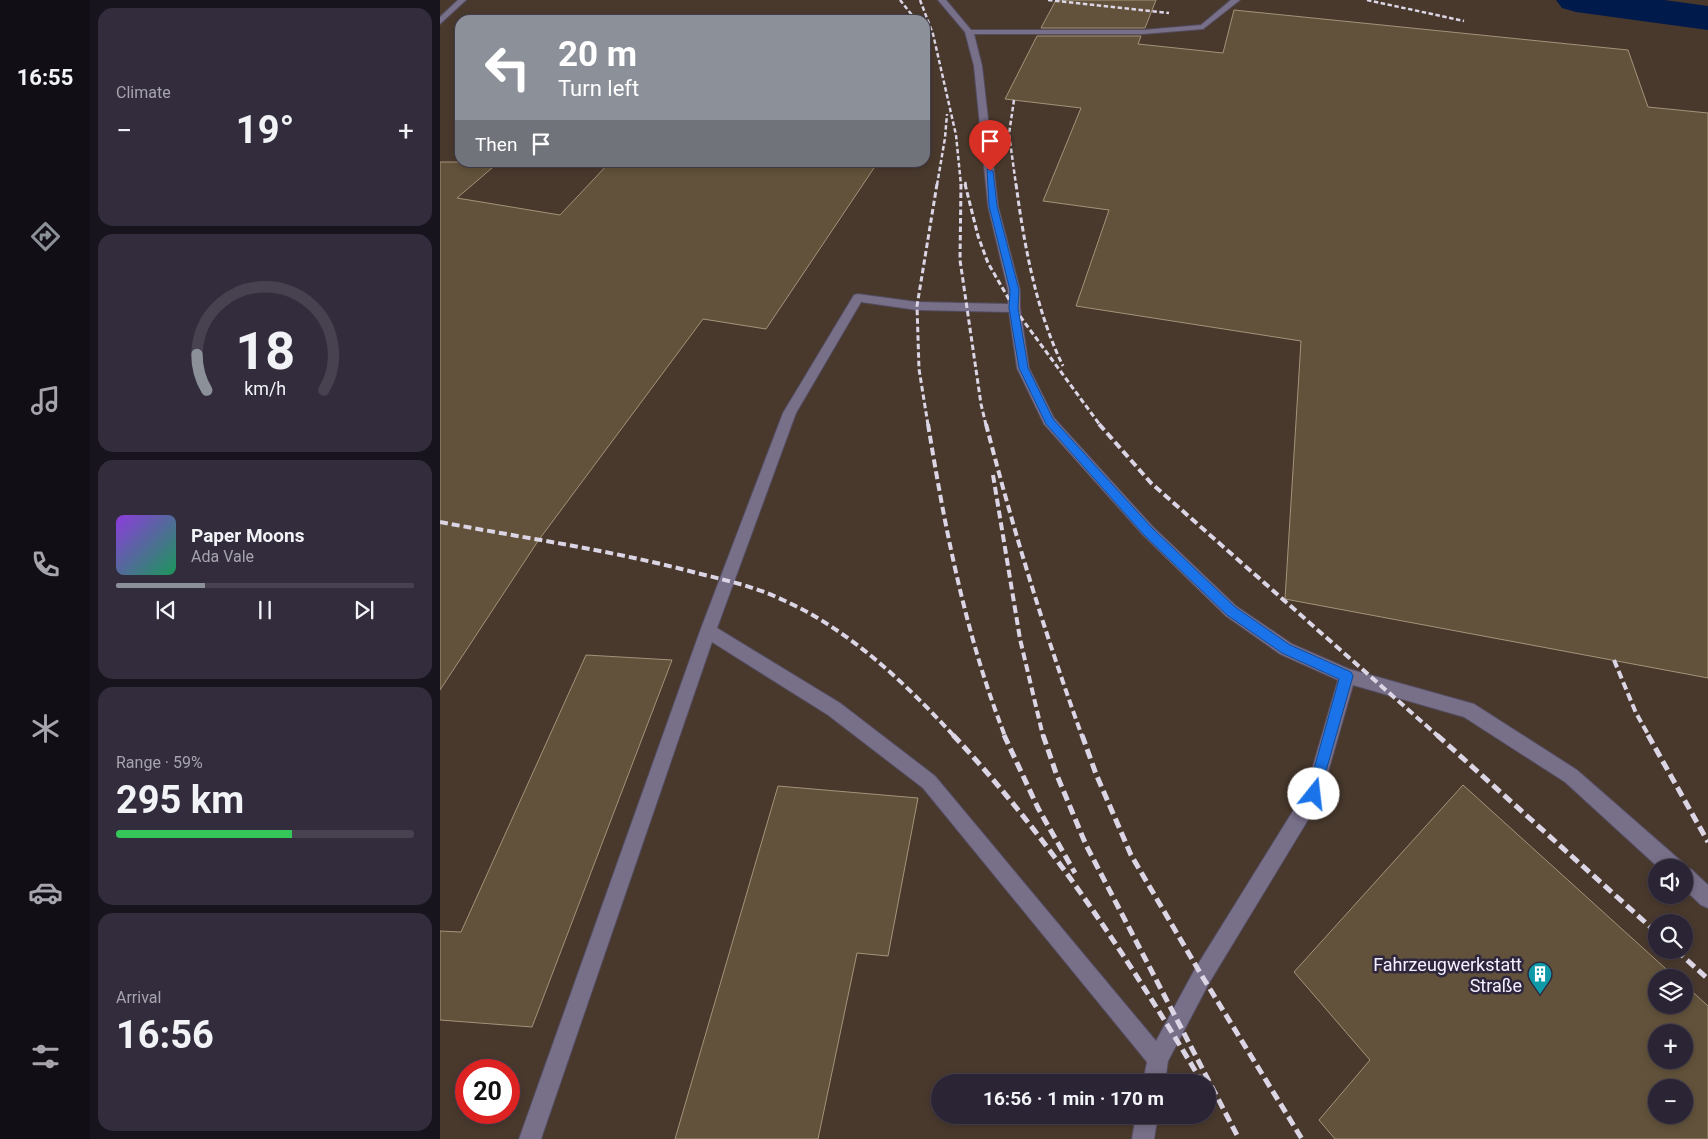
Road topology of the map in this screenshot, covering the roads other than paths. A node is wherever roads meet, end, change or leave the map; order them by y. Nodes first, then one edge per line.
1 (462, 0) edge
2 (942, 0) edge
3 (1236, 0) edge
4 (440, 22) edge
5 (969, 32) junction
6 (1014, 308) junction
7 (708, 631) junction
8 (1346, 676) junction
9 (1664, 859) edge
10 (1693, 884) edge
11 (1708, 898) edge
12 (1158, 1059) junction
13 (1155, 1074) edge
14 (1146, 1124) edge
15 (530, 1139) edge
16 (1143, 1139) edge

1 - 4 lane
2 - 5 lane
3 - 5 lane
5 - 6 lane
6 - 7 lane
6 - 8 lane
7 - 12 lane
7 - 15 lane
8 - 9 lane
8 - 12 lane
10 - 11 lane
12 - 13 lane
14 - 16 lane

